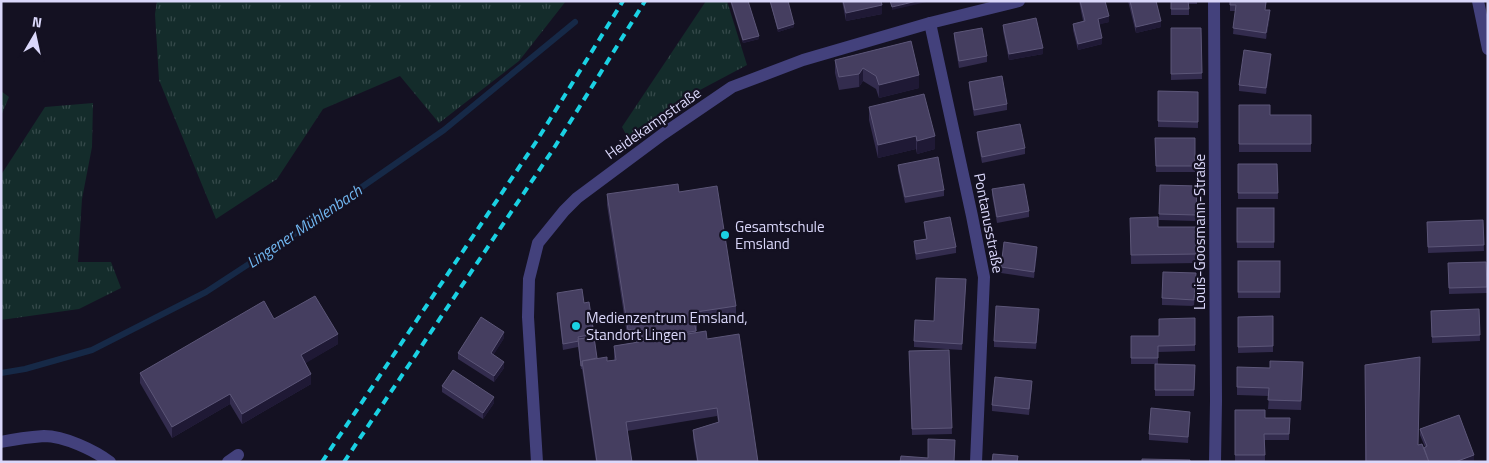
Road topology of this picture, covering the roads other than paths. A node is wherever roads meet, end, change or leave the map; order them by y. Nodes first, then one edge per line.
1 (1018, 1) edge
2 (1214, 1) edge
3 (1478, 1) edge
4 (930, 23) junction
5 (1488, 49) edge
6 (1, 442) edge
7 (110, 462) edge
8 (538, 462) edge
9 (976, 462) edge
10 (1215, 462) edge

1 - 4 street, Heidekampstraße
2 - 10 street, Louis-Goosmann-Straße
3 - 5 street
4 - 8 street, Heidekampstraße
4 - 9 street, Pontanusstraße
6 - 7 street

